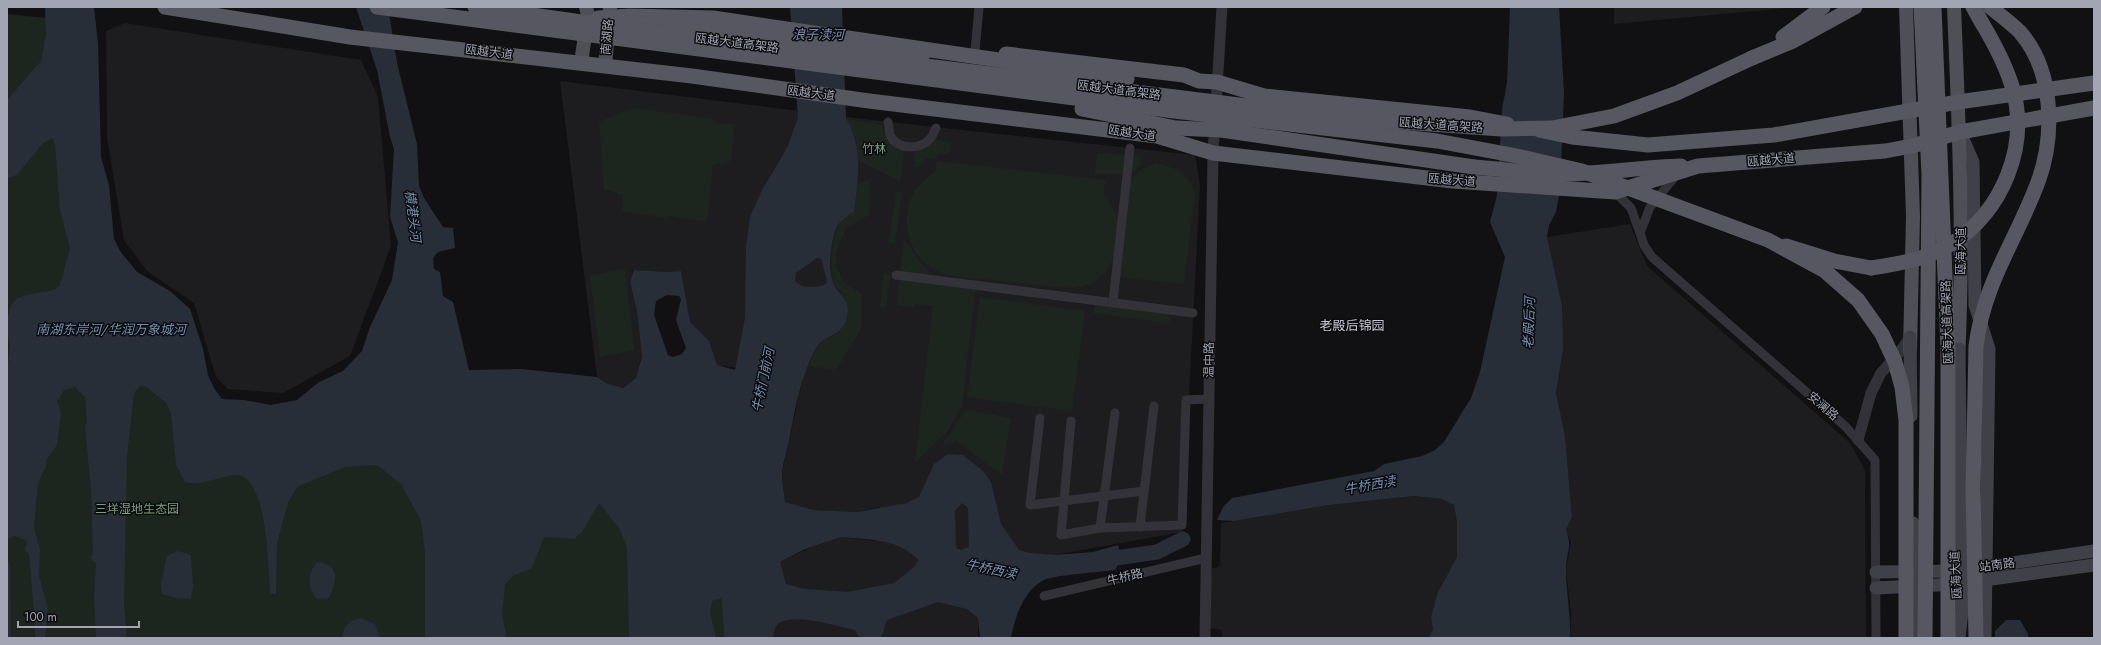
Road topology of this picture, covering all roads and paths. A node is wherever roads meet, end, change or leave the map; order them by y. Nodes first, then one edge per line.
1 (166, 7) edge
2 (377, 7) edge
3 (475, 7) edge
4 (518, 7) edge
5 (979, 7) edge
6 (1222, 7) edge
7 (1824, 7) edge
8 (1855, 7) edge
9 (1906, 7) edge
10 (1921, 7) edge
11 (1934, 7) edge
12 (1954, 7) edge
13 (1972, 7) edge
14 (1990, 7) edge
15 (587, 11) edge
16 (609, 13) edge
17 (565, 20) junction
18 (975, 51) junction
19 (1752, 58) junction
20 (581, 63) junction
21 (605, 66) junction
22 (1199, 81) junction
23 (1217, 82) junction
24 (2094, 83) edge
25 (999, 89) junction
26 (1958, 102) junction
27 (2094, 108) edge
28 (1910, 110) junction
29 (888, 122) dead end
30 (936, 128) dead end
31 (1960, 132) junction
32 (1912, 146) junction
33 (1130, 148) dead end
34 (1213, 153) junction
35 (1698, 166) junction
36 (1680, 172) junction
37 (1615, 192) junction
38 (1640, 233) junction
39 (1768, 240) junction
40 (896, 275) dead end
41 (1113, 302) junction
42 (1193, 313) dead end
43 (1910, 337) junction
44 (1959, 349) junction
45 (1208, 399) junction
46 (1154, 406) dead end
47 (1115, 413) dead end
48 (1040, 418) dead end
49 (1071, 421) dead end
50 (1858, 440) junction
51 (1144, 491) junction
52 (1104, 496) junction
53 (1064, 501) junction
54 (1140, 527) junction
55 (1100, 528) junction
56 (2094, 551) edge
57 (1206, 558) junction
58 (2094, 565) edge
59 (1900, 571) junction
60 (1876, 572) junction
61 (1986, 573) junction
62 (1955, 578) junction
63 (1900, 586) junction
64 (1876, 588) junction
65 (1044, 596) dead end
66 (1204, 638) edge
67 (1876, 638) edge
68 (1902, 638) edge
69 (1906, 638) edge
70 (1916, 638) edge
71 (1925, 638) edge
72 (1948, 638) edge
73 (1959, 638) edge
74 (1963, 638) edge
75 (1976, 638) edge
76 (1985, 638) edge

1 - 20 highway, 瓯越大道
2 - 25 highway, 瓯越大道高架路, bridge
3 - 17 highway, 瓯越大道高架路, bridge
4 - 15 highway, 瓯越大道
5 - 18 street
6 - 23 street, 温中路
7 - 19 highway
8 - 19 highway
9 - 28 main road
10 - 71 highway, 瓯海大道高架路, bridge
11 - 72 highway, 瓯海大道高架路, bridge
12 - 26 main road, 瓯海大道
13 - 39 highway, bridge
14 - 75 highway, bridge
15 - 16 highway, 瓯越大道
15 - 20 main road, 南湖路
16 - 18 highway, 瓯越大道
16 - 21 main road, 南湖路
17 - 19 highway, 瓯越大道高架路, bridge
17 - 22 highway, bridge
18 - 22 highway, 瓯越大道
20 - 21 highway, 瓯越大道
21 - 34 highway, 瓯越大道
22 - 23 highway, 瓯越大道
23 - 28 highway, 瓯越大道, bridge
23 - 34 street, 温中路
24 - 26 highway, 瓯越大道
25 - 35 highway, bridge
25 - 39 highway, 瓯越大道高架路, bridge
26 - 28 highway, 瓯越大道
26 - 31 main road, 瓯海大道
27 - 31 highway, 瓯越大道
28 - 32 main road
29 - 30 street
31 - 32 highway, 瓯越大道
31 - 44 main road, 瓯海大道
31 - 61 main road
32 - 35 highway, 瓯越大道
32 - 43 main road
33 - 41 street
34 - 37 highway, 瓯越大道
34 - 45 street, 温中路
35 - 36 highway, 瓯越大道
36 - 37 highway, 瓯越大道
36 - 38 street
37 - 38 street, 安澜路
38 - 50 street, 安澜路
39 - 69 highway, bridge
40 - 41 street
41 - 42 street
43 - 50 street
43 - 59 main road
43 - 70 main road, bridge
44 - 62 main road, 瓯海大道
44 - 73 main road, bridge
45 - 54 street
45 - 57 street, 温中路
46 - 51 street
47 - 52 street
48 - 53 street
49 - 53 street
50 - 60 street, 安澜路
51 - 52 street
51 - 54 street
52 - 53 street
52 - 55 street
53 - 55 street
54 - 55 street
56 - 61 main road, 站南路
57 - 65 street, 牛桥路
57 - 66 street, 温中路
58 - 61 main road, 站南路
59 - 60 main road, 站南路
59 - 62 main road, 站南路
59 - 63 main road
60 - 64 street, 安澜路
61 - 62 main road, 站南路
61 - 76 main road
62 - 63 main road, 站南路
62 - 74 main road, 瓯海大道
63 - 64 main road, 站南路
63 - 68 main road
64 - 67 street, 安澜路

